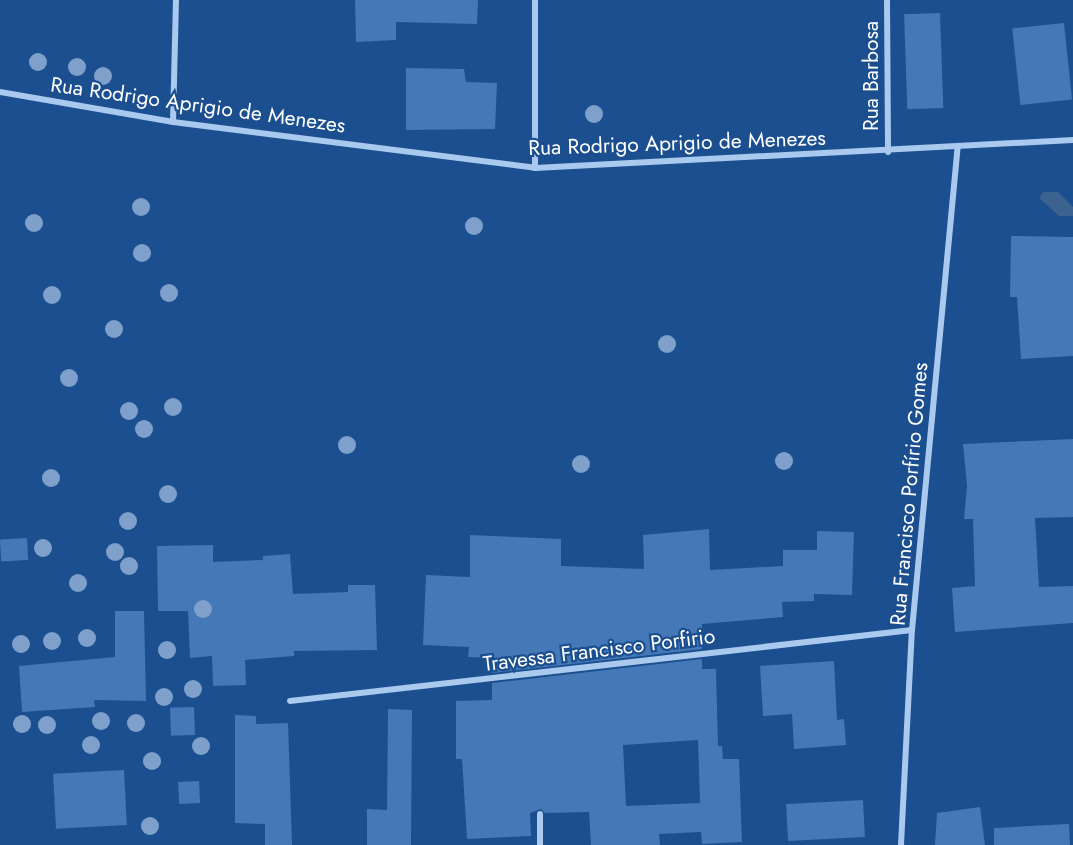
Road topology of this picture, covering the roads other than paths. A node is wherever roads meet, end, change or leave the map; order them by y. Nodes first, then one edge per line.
1 (176, 0) edge
2 (535, 0) edge
3 (887, 0) edge
4 (0, 92) edge
5 (173, 122) junction
6 (1073, 140) edge
7 (958, 147) junction
8 (888, 152) junction
9 (535, 168) junction
10 (912, 630) junction
11 (290, 701) dead end
12 (540, 814) dead end
13 (540, 845) edge
14 (901, 845) edge

1 - 5 street
2 - 9 street
3 - 8 street, Rua Barbosa
4 - 5 street, Rua Rodrigo Aprigio de Menezes
5 - 9 street, Rua Rodrigo Aprigio de Menezes
6 - 7 street, Rua Rodrigo Aprigio de Menezes
7 - 8 street, Rua Rodrigo Aprigio de Menezes
7 - 10 street, Rua Francisco Porfírio Gomes
8 - 9 street, Rua Rodrigo Aprigio de Menezes
10 - 11 street, Travessa Francisco Porfirio
10 - 14 street, Rua Francisco Porfírio Gomes
12 - 13 street

